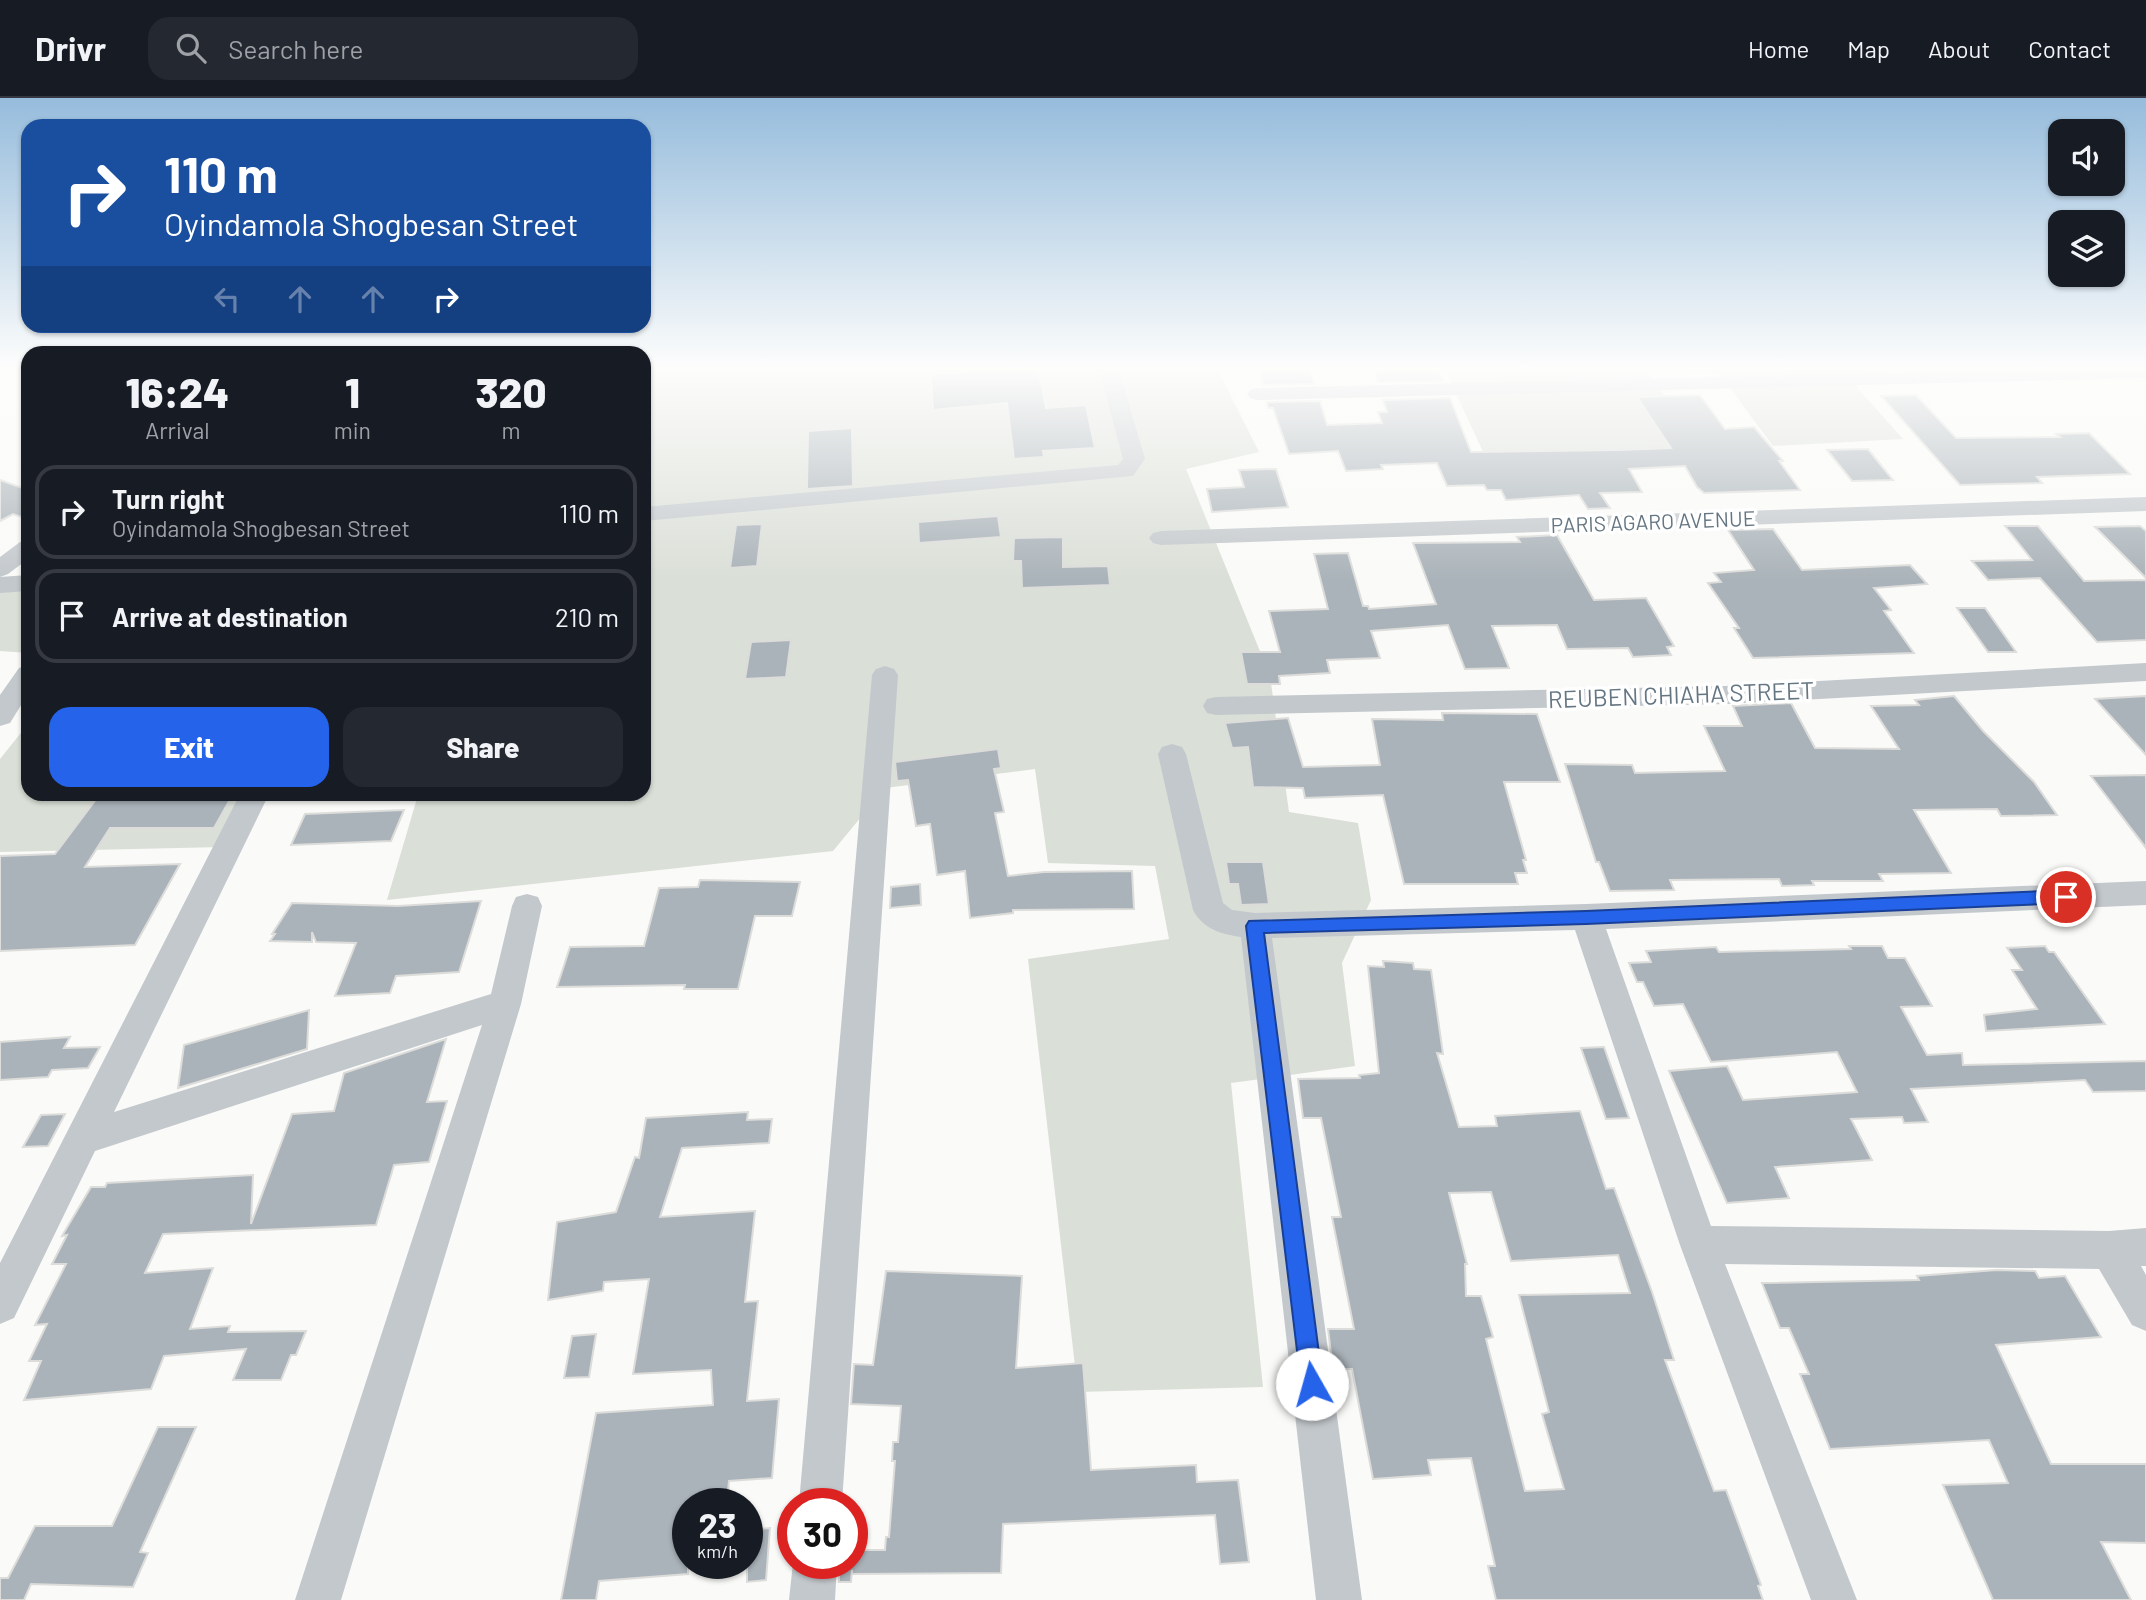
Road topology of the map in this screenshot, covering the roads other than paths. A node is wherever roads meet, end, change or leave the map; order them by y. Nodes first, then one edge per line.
1 (1129, 440) edge
2 (2146, 504) edge
3 (651, 512) edge
4 (1161, 538) dead end
5 (21, 552) edge
6 (0, 568) edge
7 (21, 584) edge
8 (0, 585) edge
9 (2146, 672) edge
10 (885, 675) dead end
11 (21, 684) edge
12 (1216, 706) dead end
13 (0, 716) edge
14 (1172, 754) dead end
15 (252, 801) edge
16 (2146, 893) edge
17 (527, 906) dead end
18 (1586, 918) junction
19 (1255, 926) junction
20 (505, 1004) junction
21 (84, 1138) junction
22 (1699, 1245) junction
23 (2127, 1248) edge
24 (0, 1304) edge
25 (2146, 1311) edge
26 (821, 1488) edge
27 (814, 1579) edge
28 (318, 1600) edge
29 (812, 1600) edge
30 (1339, 1600) edge
31 (1834, 1600) edge

1 - 3 street
2 - 4 street, PARIS AGARO AVENUE
5 - 6 street
7 - 8 street
9 - 12 street, REUBEN CHIAHA STREET
10 - 26 street
11 - 13 street
14 - 19 street
15 - 21 street
16 - 18 street
17 - 20 street
18 - 19 street
18 - 22 street
19 - 30 street
20 - 21 street
20 - 28 street
21 - 24 street
22 - 23 street
22 - 31 street
23 - 25 street
27 - 29 street

